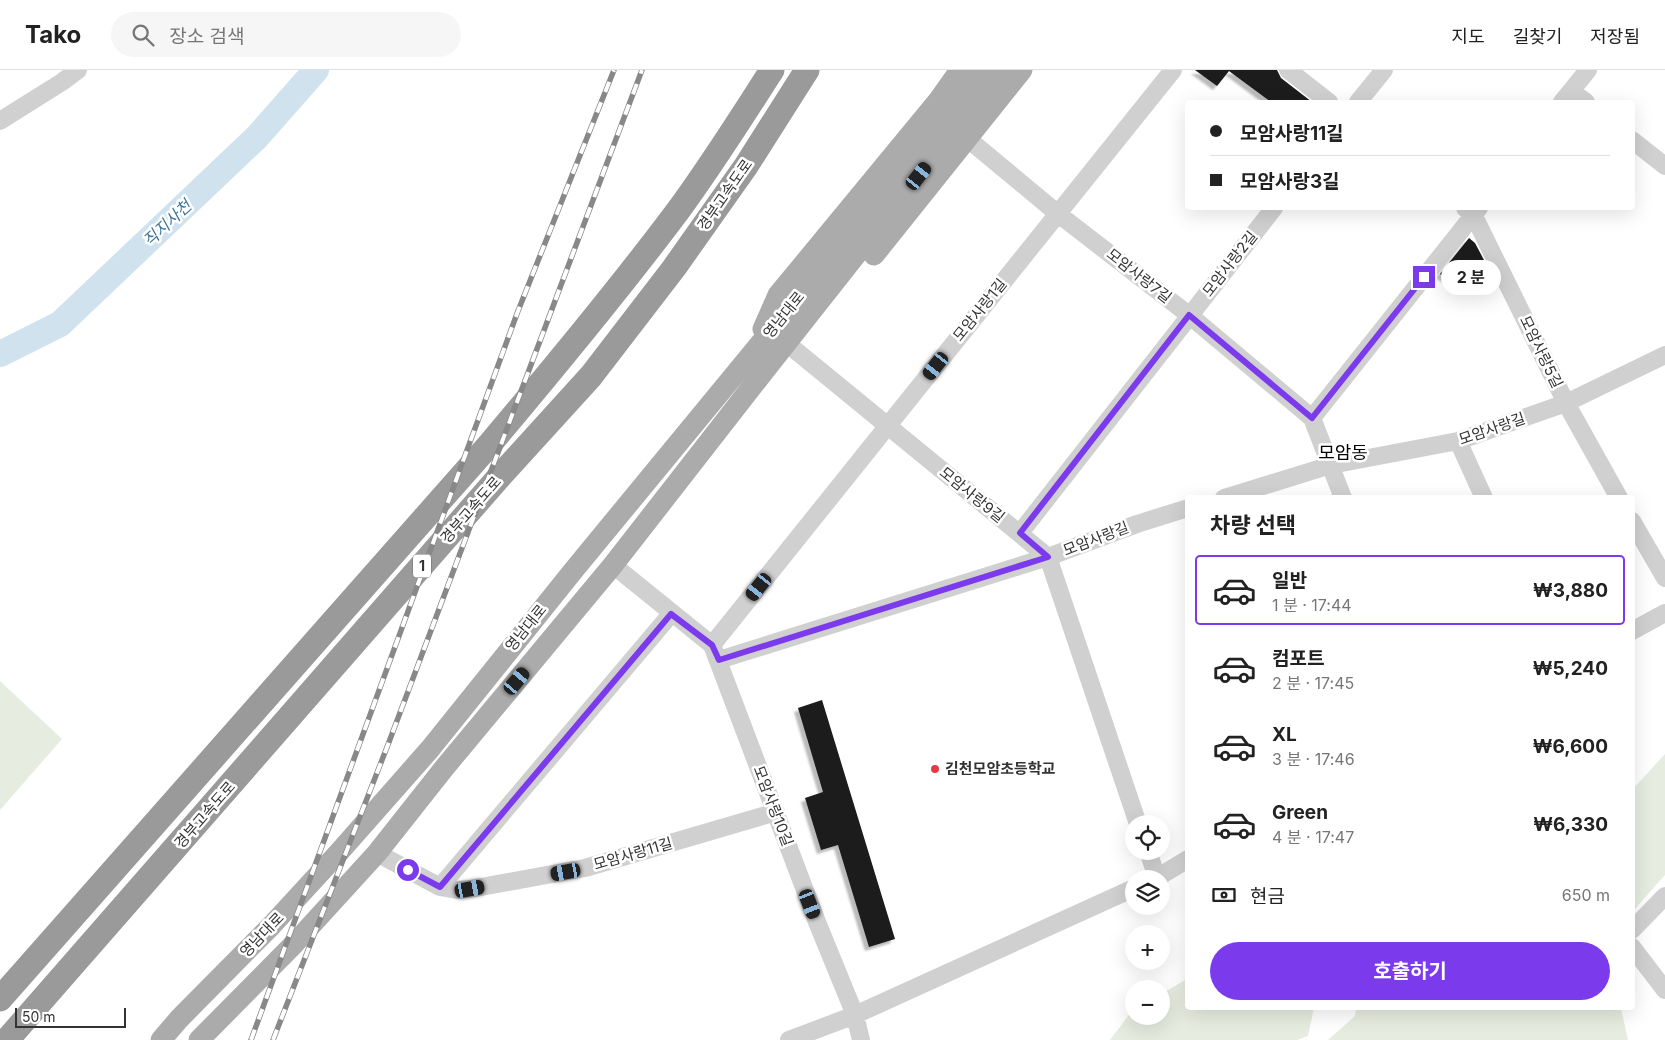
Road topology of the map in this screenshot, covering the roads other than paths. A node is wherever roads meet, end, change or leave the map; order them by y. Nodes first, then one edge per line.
1 (78, 70) edge
2 (772, 70) edge
3 (807, 70) edge
4 (960, 70) edge
5 (981, 70) edge
6 (1002, 70) edge
7 (1022, 70) edge
8 (1173, 70) edge
9 (1288, 70) edge
10 (1384, 70) edge
11 (1588, 70) edge
12 (1566, 97) edge
13 (1326, 100) edge
14 (1360, 100) edge
15 (0, 121) edge
16 (968, 139) junction
17 (1635, 142) edge
18 (1664, 163) edge
19 (1272, 210) edge
20 (1472, 210) edge
21 (1057, 213) junction
22 (864, 231) junction
23 (1189, 315) junction
24 (795, 350) junction
25 (753, 352) junction
26 (1665, 355) edge
27 (765, 370) junction
28 (1566, 403) junction
29 (1312, 418) junction
30 (887, 426) junction
31 (1458, 441) junction
32 (1332, 465) junction
33 (1234, 495) edge
34 (1342, 495) edge
35 (1483, 495) edge
36 (1617, 495) edge
37 (1185, 510) edge
38 (1635, 526) edge
39 (1020, 533) junction
40 (1048, 557) junction
41 (613, 566) junction
42 (1665, 578) edge
43 (1665, 613) edge
44 (671, 614) junction
45 (1635, 629) edge
46 (716, 653) junction
47 (776, 812) junction
48 (1135, 815) edge
49 (377, 853) junction
50 (1185, 861) edge
51 (1169, 870) edge
52 (440, 887) junction
53 (1125, 892) edge
54 (1665, 896) edge
55 (1635, 927) edge
56 (1635, 952) edge
57 (1665, 990) edge
58 (0, 999) edge
59 (855, 1015) junction
60 (7, 1040) edge
61 (161, 1040) edge
62 (199, 1040) edge
63 (788, 1040) edge
64 (861, 1040) edge

1 - 15 street
2 - 58 highway, 경부고속도로 / 1
3 - 60 highway, 경부고속도로 / 1
4 - 25 main road
5 - 22 main road
6 - 22 main road
7 - 16 main road
8 - 21 street, 모암사랑1길
9 - 13 street
10 - 14 street
11 - 12 street
16 - 21 street, 모암사랑7길
16 - 24 main road
17 - 18 street
19 - 23 street, 모암사랑2길
20 - 28 street, 모암사랑5길
20 - 29 street
21 - 23 street, 모암사랑7길
21 - 30 street, 모암사랑1길
22 - 25 main road, 영남대로
22 - 27 main road, 영남대로
23 - 29 street, 모암사랑7길
23 - 39 street, 모암사랑2길
24 - 27 main road
24 - 30 street, 모암사랑9길
25 - 61 main road, 영남대로
26 - 28 street, 모암사랑길
27 - 41 main road, 영남대로
28 - 31 street, 모암사랑길
28 - 36 street, 모암사랑5길
29 - 32 street, 모암사랑7길
30 - 39 street, 모암사랑9길
30 - 46 street, 모암사랑1길
31 - 32 street, 모암사랑길
31 - 35 street
32 - 33 street, 모암사랑길
32 - 34 street, 모암사랑7길
37 - 40 street, 모암사랑길
38 - 42 street
39 - 40 street, 모암사랑9길
40 - 46 street, 모암사랑길
40 - 48 street
41 - 44 street
41 - 49 main road, 영남대로
43 - 45 street
44 - 46 street
44 - 52 street
46 - 47 street, 모암사랑10길
47 - 52 street, 모암사랑11길
47 - 59 street, 모암사랑10길
49 - 52 street, 모암사랑11길
49 - 62 main road, 영남대로
50 - 51 street
53 - 59 street
54 - 55 street
56 - 57 street
59 - 63 street
59 - 64 street, 모암사랑10길

